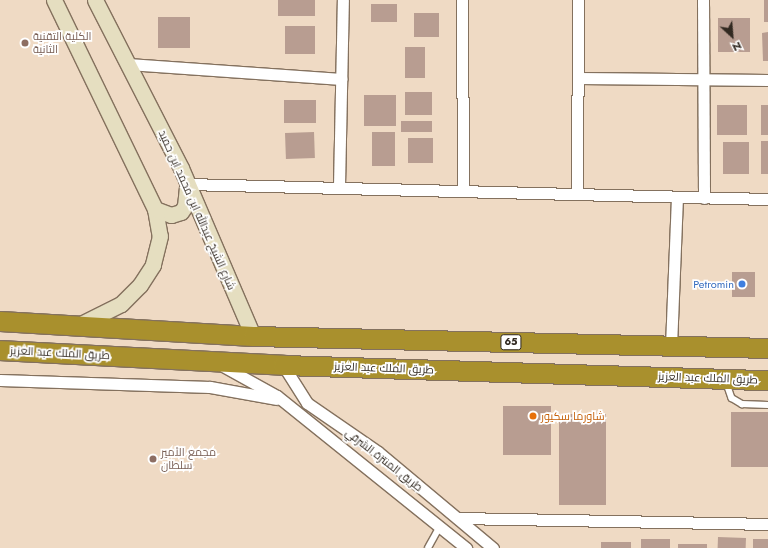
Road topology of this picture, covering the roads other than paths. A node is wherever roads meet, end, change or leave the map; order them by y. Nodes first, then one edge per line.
1 (54, 0) edge
2 (95, 0) edge
3 (343, 0) edge
4 (462, 0) edge
5 (578, 0) edge
6 (703, 0) edge
7 (128, 64) junction
8 (703, 77) junction
9 (578, 78) junction
10 (341, 79) junction
11 (768, 80) edge
12 (187, 184) junction
13 (339, 186) junction
14 (463, 190) junction
15 (577, 194) junction
16 (677, 197) junction
17 (704, 198) junction
18 (768, 199) edge
19 (155, 209) junction
20 (0, 321) edge
21 (79, 325) junction
22 (254, 336) junction
23 (671, 346) junction
24 (768, 348) edge
25 (0, 350) edge
26 (213, 361) junction
27 (283, 365) junction
28 (725, 379) junction
29 (0, 380) edge
30 (768, 380) edge
31 (283, 401) junction
32 (768, 405) edge
33 (458, 518) junction
34 (768, 524) edge
35 (440, 526) junction
36 (428, 548) edge
37 (466, 548) edge
38 (494, 548) edge

1 - 19 street
2 - 7 street, شارع الشيخ عبدالله ابن محمد ابن حميد
3 - 10 street
4 - 14 street
5 - 9 street
6 - 8 street
7 - 10 street
7 - 12 street, شارع الشيخ عبدالله ابن محمد ابن حميد
8 - 9 street
8 - 11 street
8 - 17 street
9 - 15 street
10 - 13 street
12 - 13 street
12 - 19 street
12 - 22 street, شارع الشيخ عبدالله ابن محمد ابن حميد
13 - 14 street
14 - 15 street
15 - 16 street
16 - 17 street
16 - 23 street
17 - 18 street
19 - 21 street
20 - 21 highway
21 - 22 highway
22 - 23 highway, 65
23 - 24 highway, 65
25 - 26 highway, طريق الملك عبد العزيز
26 - 27 highway, طريق الملك عبد العزيز
26 - 31 street
27 - 28 highway, طريق الملك عبد العزيز
27 - 33 street, طريق المنتزة الشرقي
28 - 30 highway, طريق الملك عبد العزيز
28 - 32 lane
29 - 31 street
31 - 35 street
33 - 34 street
33 - 38 street, طريق المنتزة الشرقي
35 - 36 lane
35 - 37 street

